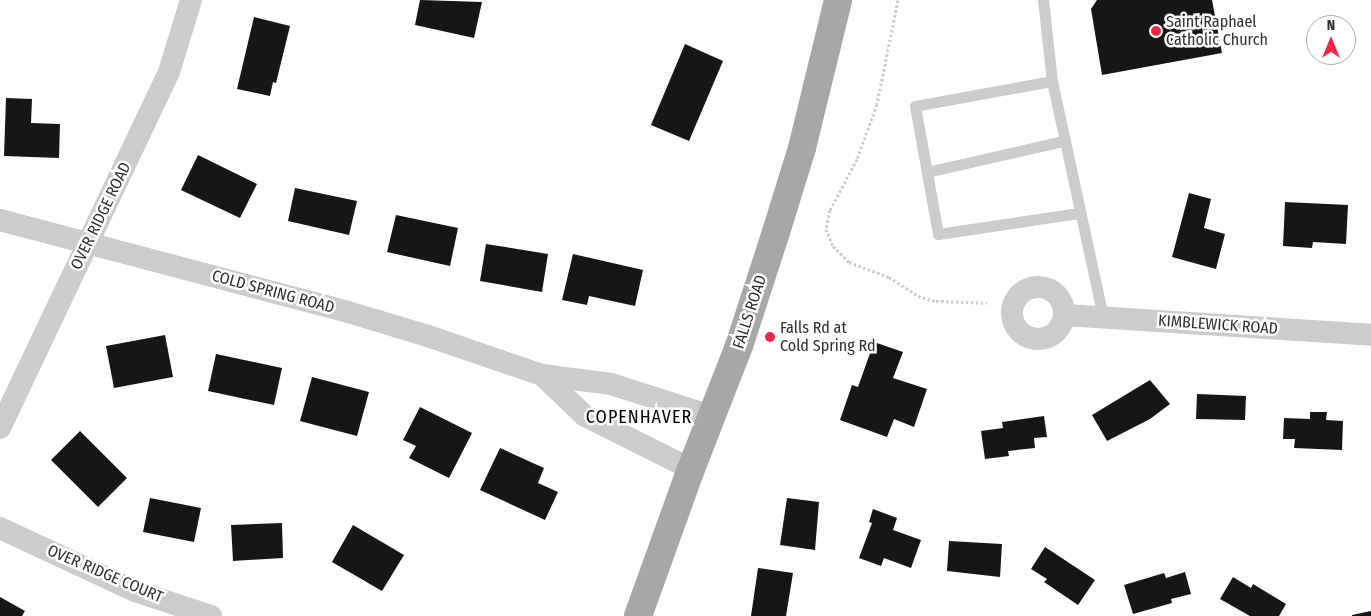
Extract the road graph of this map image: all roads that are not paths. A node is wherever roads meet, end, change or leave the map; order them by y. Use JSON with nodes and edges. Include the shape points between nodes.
{"nodes":[{"id":1,"x":191,"y":0,"type":"edge"},
{"id":2,"x":838,"y":0,"type":"edge"},
{"id":3,"x":1043,"y":0,"type":"edge"},
{"id":4,"x":1052,"y":82,"type":"junction"},
{"id":5,"x":1064,"y":141,"type":"junction"},
{"id":6,"x":927,"y":172,"type":"junction"},
{"id":7,"x":1080,"y":213,"type":"junction"},
{"id":8,"x":0,"y":220,"type":"edge"},
{"id":9,"x":88,"y":243,"type":"junction"},
{"id":10,"x":1065,"y":315,"type":"dead end"},
{"id":11,"x":1103,"y":316,"type":"junction"},
{"id":12,"x":1371,"y":335,"type":"edge"},
{"id":13,"x":542,"y":375,"type":"junction"},
{"id":14,"x":711,"y":416,"type":"junction"},
{"id":15,"x":0,"y":428,"type":"edge"},
{"id":16,"x":691,"y":470,"type":"junction"},
{"id":17,"x":0,"y":528,"type":"edge"},
{"id":18,"x":211,"y":616,"type":"edge"},
{"id":19,"x":638,"y":616,"type":"edge"}],
"edges":[{"from":1,"to":9,"type":"street","name":"OVER RIDGE ROAD","via":[[169,72]]},
{"from":2,"to":14,"type":"main road","name":"FALLS ROAD","via":[[802,148],[739,346]]},
{"from":3,"to":4,"type":"lane"},
{"from":4,"to":5,"type":"lane"},
{"from":4,"to":6,"type":"lane","via":[[915,106]]},
{"from":5,"to":6,"type":"lane"},
{"from":5,"to":7,"type":"lane"},
{"from":6,"to":7,"type":"lane","via":[[938,234]]},
{"from":7,"to":11,"type":"lane"},
{"from":8,"to":9,"type":"street","name":"COLD SPRING ROAD"},
{"from":9,"to":13,"type":"street","name":"COLD SPRING ROAD","via":[[357,314]]},
{"from":9,"to":15,"type":"street","name":"OVER RIDGE ROAD"},
{"from":10,"to":11,"type":"street","name":"KIMBLEWICK ROAD"},
{"from":11,"to":12,"type":"street","name":"KIMBLEWICK ROAD"},
{"from":13,"to":14,"type":"street","name":"COLD SPRING ROAD","via":[[611,384]]},
{"from":13,"to":16,"type":"street","name":"COLD SPRING ROAD","via":[[586,416]]},
{"from":14,"to":16,"type":"main road","name":"FALLS ROAD"},
{"from":16,"to":19,"type":"main road","name":"FALLS ROAD"},
{"from":17,"to":18,"type":"street","name":"OVER RIDGE COURT","via":[[135,591]]}]}
